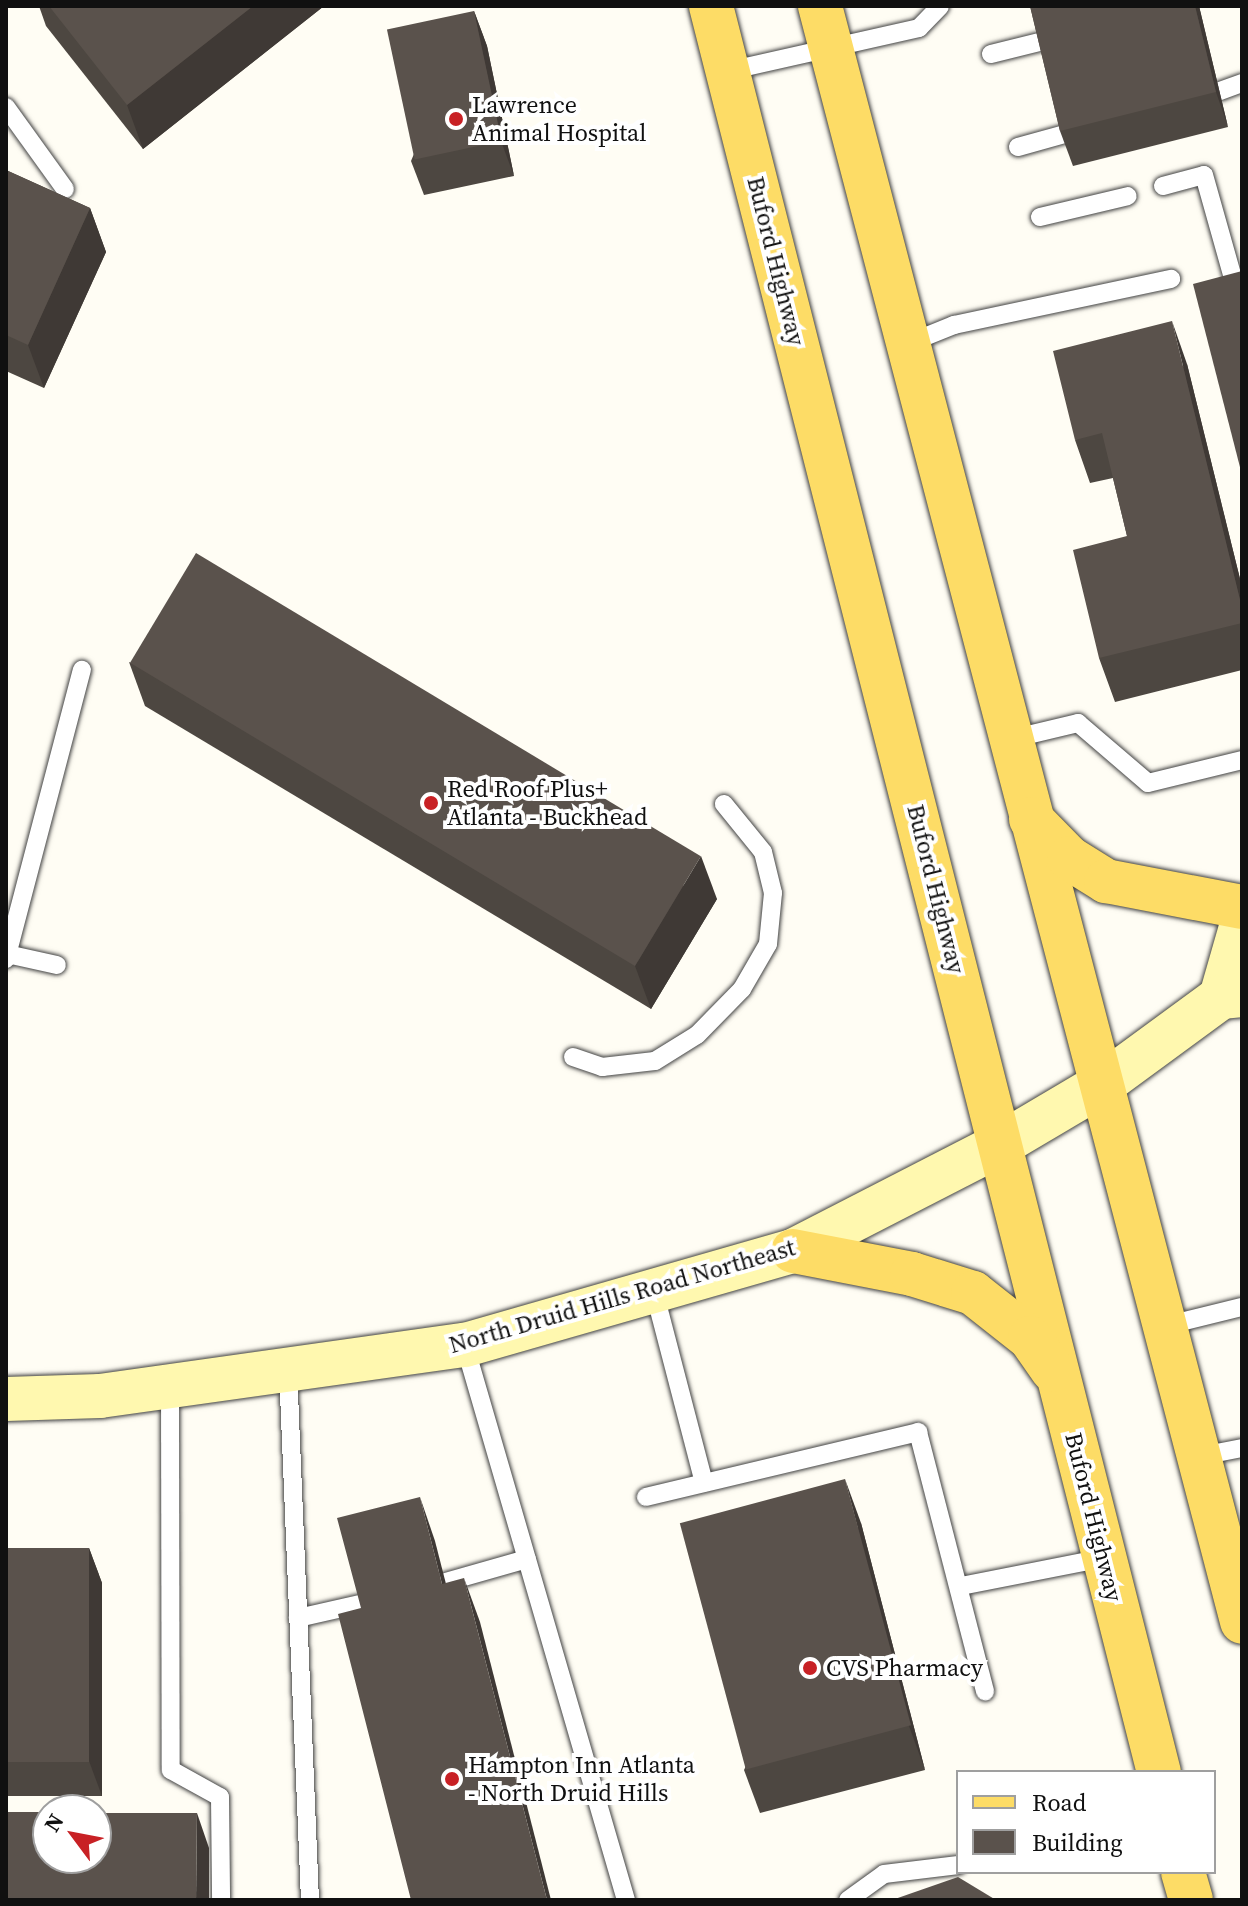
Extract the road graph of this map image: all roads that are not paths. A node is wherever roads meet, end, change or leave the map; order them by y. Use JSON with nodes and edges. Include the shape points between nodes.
{"nodes":[{"id":1,"x":711,"y":6,"type":"edge"},
{"id":2,"x":820,"y":6,"type":"edge"},
{"id":3,"x":940,"y":6,"type":"edge"},
{"id":4,"x":1043,"y":41,"type":"edge"},
{"id":5,"x":830,"y":48,"type":"junction"},
{"id":6,"x":991,"y":54,"type":"dead end"},
{"id":7,"x":728,"y":71,"type":"junction"},
{"id":8,"x":1242,"y":83,"type":"edge"},
{"id":9,"x":1220,"y":91,"type":"dead end"},
{"id":10,"x":6,"y":107,"type":"edge"},
{"id":11,"x":1065,"y":134,"type":"edge"},
{"id":12,"x":1018,"y":147,"type":"dead end"},
{"id":13,"x":1163,"y":186,"type":"dead end"},
{"id":14,"x":65,"y":189,"type":"dead end"},
{"id":15,"x":1128,"y":196,"type":"dead end"},
{"id":16,"x":1040,"y":217,"type":"dead end"},
{"id":17,"x":1171,"y":279,"type":"dead end"},
{"id":18,"x":1242,"y":310,"type":"edge"},
{"id":19,"x":907,"y":344,"type":"junction"},
{"id":20,"x":82,"y":670,"type":"dead end"},
{"id":21,"x":1009,"y":740,"type":"junction"},
{"id":22,"x":1242,"y":760,"type":"edge"},
{"id":23,"x":724,"y":804,"type":"dead end"},
{"id":24,"x":1028,"y":815,"type":"junction"},
{"id":25,"x":1242,"y":907,"type":"edge"},
{"id":26,"x":1242,"y":924,"type":"edge"},
{"id":27,"x":7,"y":956,"type":"edge"},
{"id":28,"x":57,"y":965,"type":"dead end"},
{"id":29,"x":1232,"y":996,"type":"edge"},
{"id":30,"x":573,"y":1057,"type":"dead end"},
{"id":31,"x":1104,"y":1083,"type":"junction"},
{"id":32,"x":1001,"y":1144,"type":"junction"},
{"id":33,"x":793,"y":1251,"type":"junction"},
{"id":34,"x":654,"y":1291,"type":"junction"},
{"id":35,"x":1242,"y":1307,"type":"edge"},
{"id":36,"x":1168,"y":1325,"type":"junction"},
{"id":37,"x":465,"y":1345,"type":"junction"},
{"id":38,"x":288,"y":1369,"type":"junction"},
{"id":39,"x":1060,"y":1382,"type":"junction"},
{"id":40,"x":170,"y":1386,"type":"junction"},
{"id":41,"x":6,"y":1399,"type":"edge"},
{"id":42,"x":1221,"y":1452,"type":"edge"},
{"id":43,"x":704,"y":1483,"type":"junction"},
{"id":44,"x":646,"y":1497,"type":"dead end"},
{"id":45,"x":1104,"y":1558,"type":"junction"},
{"id":46,"x":527,"y":1559,"type":"junction"},
{"id":47,"x":446,"y":1582,"type":"edge"},
{"id":48,"x":961,"y":1586,"type":"junction"},
{"id":49,"x":1239,"y":1601,"type":"edge"},
{"id":50,"x":364,"y":1603,"type":"edge"},
{"id":51,"x":298,"y":1618,"type":"junction"},
{"id":52,"x":985,"y":1692,"type":"dead end"},
{"id":53,"x":1158,"y":1770,"type":"edge"},
{"id":54,"x":956,"y":1865,"type":"edge"},
{"id":55,"x":1184,"y":1874,"type":"edge"},
{"id":56,"x":221,"y":1900,"type":"edge"},
{"id":57,"x":310,"y":1900,"type":"edge"},
{"id":58,"x":626,"y":1900,"type":"edge"},
{"id":59,"x":848,"y":1900,"type":"edge"},
{"id":60,"x":1191,"y":1900,"type":"edge"}],
"edges":[{"from":1,"to":7,"type":"main road","name":"Buford Highway"},
{"from":2,"to":5,"type":"main road"},
{"from":3,"to":5,"type":"lane","via":[[919,28]]},
{"from":4,"to":6,"type":"lane"},
{"from":5,"to":7,"type":"lane"},
{"from":5,"to":19,"type":"main road"},
{"from":7,"to":32,"type":"main road","name":"Buford Highway"},
{"from":8,"to":9,"type":"lane"},
{"from":10,"to":14,"type":"lane"},
{"from":11,"to":12,"type":"lane"},
{"from":13,"to":18,"type":"lane","via":[[1204,175]]},
{"from":15,"to":16,"type":"lane"},
{"from":17,"to":19,"type":"lane","via":[[954,325]]},
{"from":19,"to":21,"type":"main road"},
{"from":20,"to":27,"type":"lane"},
{"from":21,"to":22,"type":"lane","via":[[1078,723],[1148,783]]},
{"from":21,"to":24,"type":"main road"},
{"from":23,"to":30,"type":"lane","via":[[763,852],[773,893],[768,944],[742,989],[697,1035],[655,1061],[602,1067]]},
{"from":24,"to":25,"type":"main road","via":[[1069,858],[1106,881]]},
{"from":24,"to":31,"type":"main road"},
{"from":26,"to":29,"type":"main road","name":"North Druid Hills Road Northeast"},
{"from":27,"to":28,"type":"lane"},
{"from":29,"to":31,"type":"main road","name":"North Druid Hills Road Northeast"},
{"from":31,"to":32,"type":"main road","name":"North Druid Hills Road Northeast"},
{"from":31,"to":36,"type":"main road"},
{"from":32,"to":33,"type":"main road","name":"North Druid Hills Road Northeast"},
{"from":32,"to":39,"type":"main road","name":"Buford Highway"},
{"from":33,"to":34,"type":"main road","name":"North Druid Hills Road Northeast"},
{"from":33,"to":39,"type":"main road","via":[[912,1274],[973,1293],[1030,1338]]},
{"from":34,"to":37,"type":"main road","name":"North Druid Hills Road Northeast"},
{"from":34,"to":43,"type":"lane"},
{"from":35,"to":36,"type":"lane"},
{"from":36,"to":42,"type":"main road"},
{"from":37,"to":38,"type":"main road","name":"North Druid Hills Road Northeast"},
{"from":37,"to":46,"type":"lane"},
{"from":38,"to":40,"type":"main road","name":"North Druid Hills Road Northeast"},
{"from":38,"to":51,"type":"lane"},
{"from":39,"to":45,"type":"main road","name":"Buford Highway"},
{"from":40,"to":41,"type":"main road","name":"North Druid Hills Road Northeast","via":[[100,1396]]},
{"from":40,"to":56,"type":"lane","via":[[171,1770],[220,1797]]},
{"from":42,"to":49,"type":"main road"},
{"from":43,"to":44,"type":"lane"},
{"from":43,"to":48,"type":"lane","via":[[918,1432]]},
{"from":45,"to":48,"type":"lane"},
{"from":45,"to":53,"type":"main road","name":"Buford Highway"},
{"from":46,"to":47,"type":"lane"},
{"from":46,"to":58,"type":"lane"},
{"from":48,"to":52,"type":"lane"},
{"from":50,"to":51,"type":"lane"},
{"from":51,"to":57,"type":"lane"},
{"from":54,"to":59,"type":"lane","via":[[884,1874]]},
{"from":55,"to":60,"type":"main road"}]}
